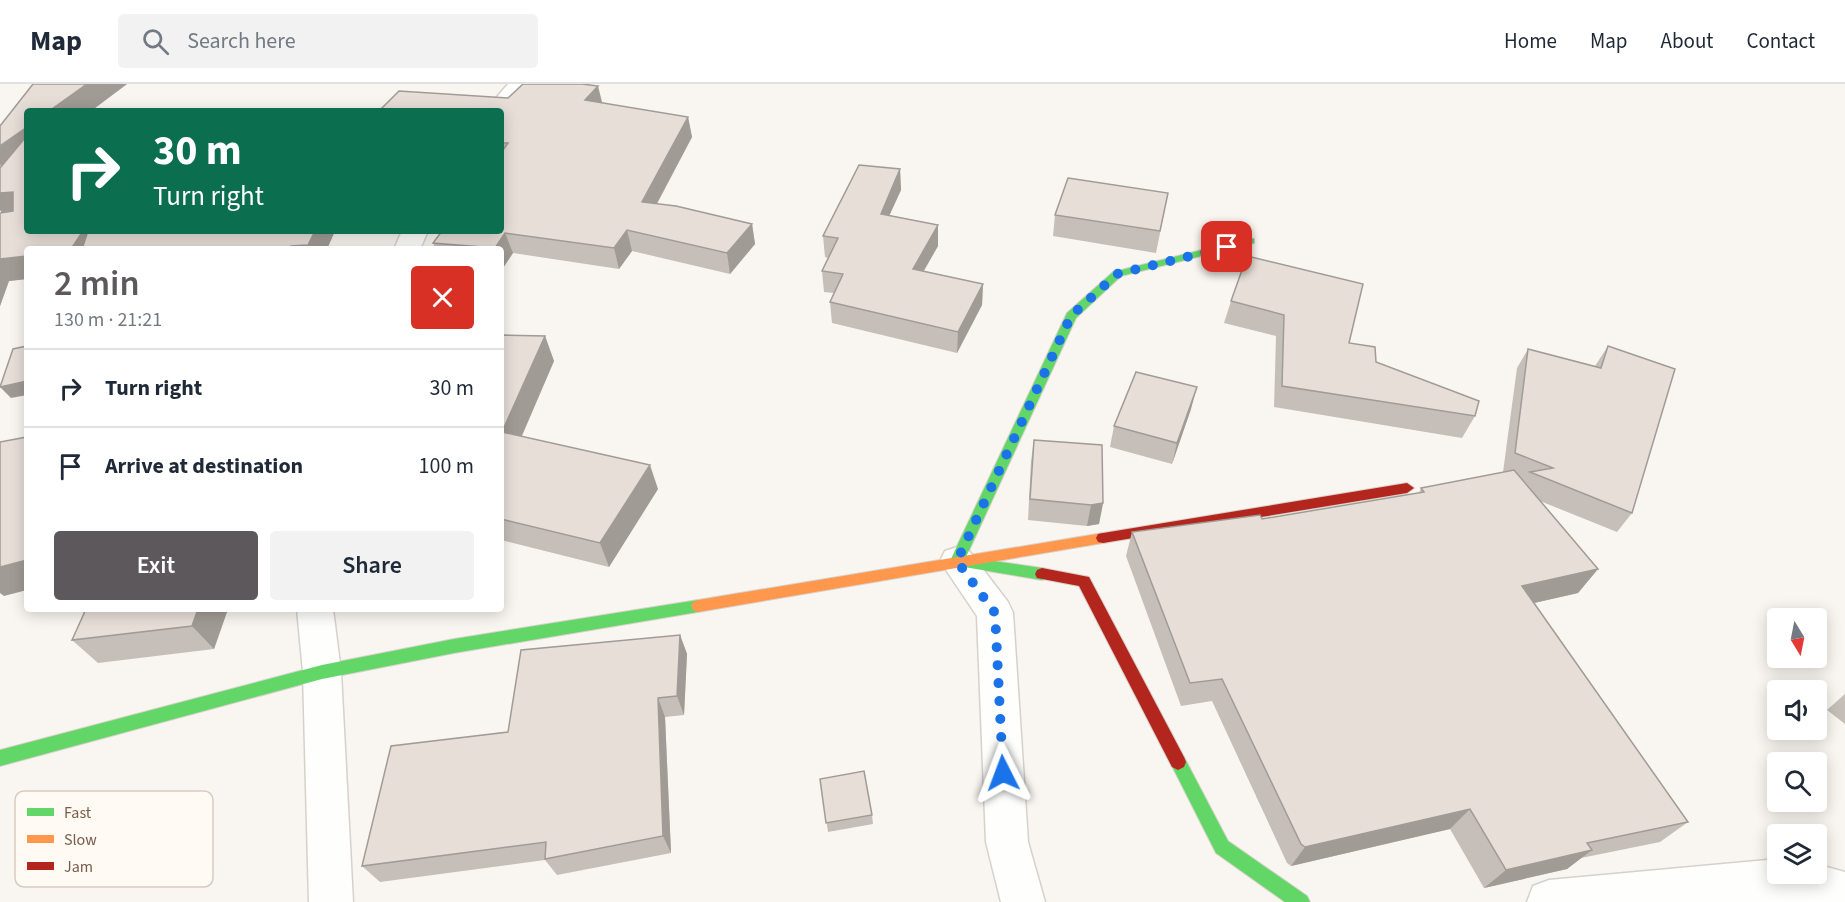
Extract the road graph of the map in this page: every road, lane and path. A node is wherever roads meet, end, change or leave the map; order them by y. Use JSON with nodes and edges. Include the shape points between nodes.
{"nodes":[{"id":1,"x":520,"y":84,"type":"edge"},
{"id":2,"x":499,"y":108,"type":"edge"},
{"id":3,"x":1250,"y":241,"type":"dead end"},
{"id":4,"x":1407,"y":488,"type":"dead end"},
{"id":5,"x":957,"y":561,"type":"junction"},
{"id":6,"x":315,"y":612,"type":"edge"},
{"id":7,"x":322,"y":672,"type":"junction"},
{"id":8,"x":0,"y":758,"type":"edge"},
{"id":9,"x":1845,"y":894,"type":"edge"},
{"id":10,"x":331,"y":902,"type":"edge"},
{"id":11,"x":1023,"y":902,"type":"edge"},
{"id":12,"x":1300,"y":902,"type":"edge"},
{"id":13,"x":1549,"y":902,"type":"edge"}],
"edges":[{"from":1,"to":2,"type":"street"},
{"from":3,"to":5,"type":"street","via":[[1117,274],[1071,316]]},
{"from":4,"to":5,"type":"street"},
{"from":5,"to":7,"type":"street"},
{"from":5,"to":11,"type":"street","via":[[995,613],[1007,842]]},
{"from":5,"to":12,"type":"street","via":[[1084,581],[1222,847]]},
{"from":6,"to":7,"type":"street"},
{"from":7,"to":8,"type":"street"},
{"from":7,"to":10,"type":"street"},
{"from":9,"to":13,"type":"street","via":[[1792,879]]}]}
